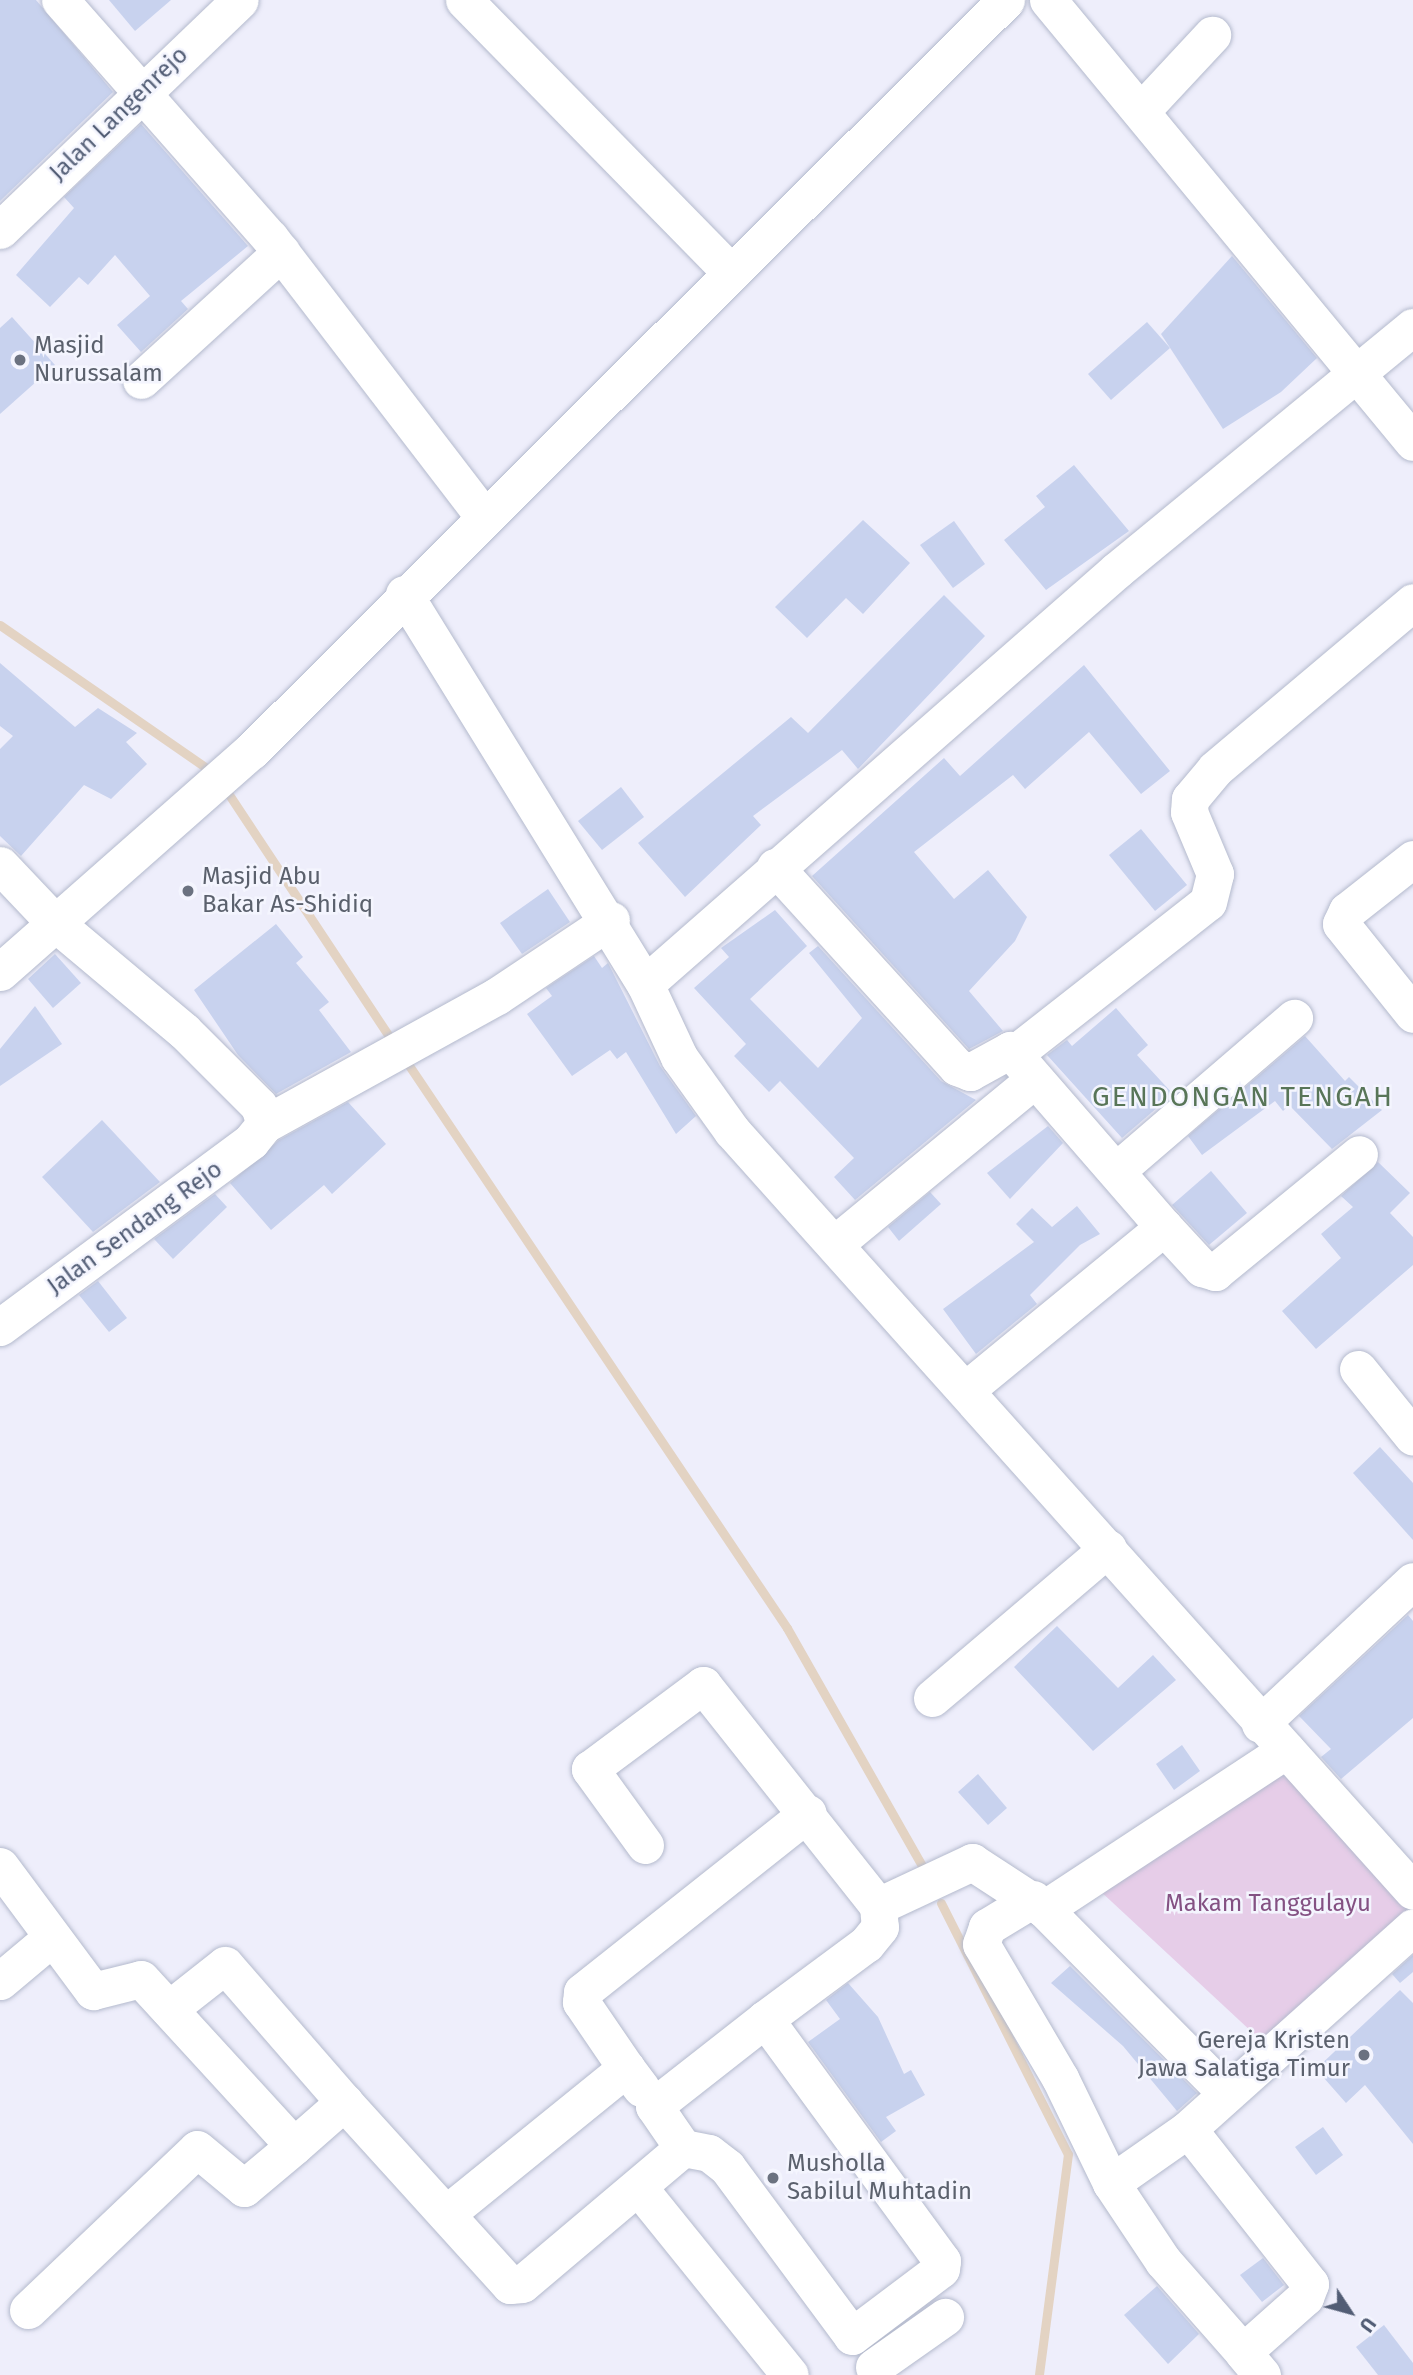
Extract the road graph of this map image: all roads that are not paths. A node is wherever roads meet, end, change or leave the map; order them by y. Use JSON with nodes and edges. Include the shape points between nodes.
{"nodes":[{"id":1,"x":60,"y":0,"type":"edge"},
{"id":2,"x":240,"y":0,"type":"edge"},
{"id":3,"x":464,"y":0,"type":"edge"},
{"id":4,"x":1006,"y":0,"type":"edge"},
{"id":5,"x":1048,"y":0,"type":"edge"},
{"id":6,"x":1212,"y":35,"type":"dead end"},
{"id":7,"x":139,"y":93,"type":"junction"},
{"id":8,"x":1142,"y":110,"type":"junction"},
{"id":9,"x":0,"y":230,"type":"edge"},
{"id":10,"x":281,"y":252,"type":"junction"},
{"id":11,"x":731,"y":273,"type":"junction"},
{"id":12,"x":1413,"y":327,"type":"edge"},
{"id":13,"x":1357,"y":373,"type":"junction"},
{"id":14,"x":141,"y":380,"type":"dead end"},
{"id":15,"x":1413,"y":442,"type":"edge"},
{"id":16,"x":484,"y":517,"type":"junction"},
{"id":17,"x":404,"y":594,"type":"junction"},
{"id":18,"x":1413,"y":601,"type":"edge"},
{"id":19,"x":1413,"y":859,"type":"edge"},
{"id":20,"x":0,"y":865,"type":"edge"},
{"id":21,"x":775,"y":867,"type":"junction"},
{"id":22,"x":611,"y":920,"type":"junction"},
{"id":23,"x":54,"y":922,"type":"junction"},
{"id":24,"x":0,"y":972,"type":"edge"},
{"id":25,"x":645,"y":984,"type":"junction"},
{"id":26,"x":1413,"y":1014,"type":"edge"},
{"id":27,"x":1294,"y":1018,"type":"dead end"},
{"id":28,"x":1025,"y":1067,"type":"junction"},
{"id":29,"x":265,"y":1124,"type":"junction"},
{"id":30,"x":1359,"y":1154,"type":"dead end"},
{"id":31,"x":1116,"y":1171,"type":"junction"},
{"id":32,"x":1164,"y":1227,"type":"junction"},
{"id":33,"x":836,"y":1242,"type":"junction"},
{"id":34,"x":0,"y":1327,"type":"edge"},
{"id":35,"x":1358,"y":1369,"type":"dead end"},
{"id":36,"x":968,"y":1388,"type":"junction"},
{"id":37,"x":1413,"y":1437,"type":"edge"},
{"id":38,"x":1108,"y":1548,"type":"junction"},
{"id":39,"x":1413,"y":1581,"type":"edge"},
{"id":40,"x":933,"y":1698,"type":"dead end"},
{"id":41,"x":1260,"y":1724,"type":"junction"},
{"id":42,"x":1286,"y":1750,"type":"junction"},
{"id":43,"x":808,"y":1813,"type":"junction"},
{"id":44,"x":645,"y":1845,"type":"dead end"},
{"id":45,"x":0,"y":1866,"type":"edge"},
{"id":46,"x":1413,"y":1891,"type":"edge"},
{"id":47,"x":1039,"y":1904,"type":"junction"},
{"id":48,"x":878,"y":1906,"type":"junction"},
{"id":49,"x":1413,"y":1927,"type":"edge"},
{"id":50,"x":50,"y":1939,"type":"junction"},
{"id":51,"x":0,"y":1981,"type":"edge"},
{"id":52,"x":169,"y":2009,"type":"junction"},
{"id":53,"x":765,"y":2019,"type":"junction"},
{"id":54,"x":626,"y":2068,"type":"junction"},
{"id":55,"x":1226,"y":2093,"type":"junction"},
{"id":56,"x":344,"y":2102,"type":"junction"},
{"id":57,"x":654,"y":2106,"type":"junction"},
{"id":58,"x":1188,"y":2129,"type":"junction"},
{"id":59,"x":294,"y":2146,"type":"junction"},
{"id":60,"x":683,"y":2148,"type":"junction"},
{"id":61,"x":1111,"y":2183,"type":"junction"},
{"id":62,"x":639,"y":2188,"type":"junction"},
{"id":63,"x":446,"y":2214,"type":"junction"},
{"id":64,"x":28,"y":2310,"type":"dead end"},
{"id":65,"x":945,"y":2317,"type":"dead end"},
{"id":66,"x":852,"y":2336,"type":"junction"},
{"id":67,"x":1253,"y":2364,"type":"edge"},
{"id":68,"x":869,"y":2371,"type":"edge"},
{"id":69,"x":790,"y":2375,"type":"edge"}],
"edges":[{"from":1,"to":7,"type":"street"},
{"from":2,"to":7,"type":"street","name":"Jalan Langenrejo"},
{"from":3,"to":11,"type":"street"},
{"from":4,"to":11,"type":"street"},
{"from":5,"to":8,"type":"street"},
{"from":6,"to":8,"type":"street"},
{"from":7,"to":9,"type":"street","name":"Jalan Langenrejo"},
{"from":7,"to":10,"type":"street"},
{"from":8,"to":13,"type":"street"},
{"from":10,"to":14,"type":"street"},
{"from":10,"to":16,"type":"street"},
{"from":11,"to":16,"type":"street"},
{"from":12,"to":13,"type":"street"},
{"from":13,"to":15,"type":"street"},
{"from":13,"to":21,"type":"street"},
{"from":16,"to":17,"type":"street"},
{"from":17,"to":22,"type":"street"},
{"from":17,"to":23,"type":"street","via":[[251,751]]},
{"from":18,"to":28,"type":"street","via":[[1215,769],[1190,799],[1189,813],[1215,874],[1208,902]]},
{"from":19,"to":26,"type":"street","via":[[1347,911],[1341,924]]},
{"from":20,"to":23,"type":"street"},
{"from":21,"to":25,"type":"street"},
{"from":21,"to":28,"type":"street","via":[[957,1067],[970,1072],[1004,1050]]},
{"from":22,"to":25,"type":"street"},
{"from":22,"to":29,"type":"street","name":"Jalan Sendang Rejo","via":[[497,996],[384,1054]]},
{"from":23,"to":24,"type":"street"},
{"from":23,"to":29,"type":"street","via":[[184,1031],[258,1106]]},
{"from":25,"to":33,"type":"street","via":[[679,1057],[732,1131]]},
{"from":27,"to":31,"type":"street"},
{"from":28,"to":31,"type":"street"},
{"from":28,"to":33,"type":"street"},
{"from":29,"to":34,"type":"street","name":"Jalan Sendang Rejo","via":[[251,1141]]},
{"from":30,"to":32,"type":"street","via":[[1215,1272],[1206,1272]]},
{"from":31,"to":32,"type":"street"},
{"from":32,"to":36,"type":"street"},
{"from":33,"to":36,"type":"street"},
{"from":35,"to":37,"type":"street"},
{"from":36,"to":38,"type":"street"},
{"from":38,"to":40,"type":"street"},
{"from":38,"to":41,"type":"street"},
{"from":39,"to":41,"type":"street"},
{"from":41,"to":42,"type":"street"},
{"from":42,"to":46,"type":"street"},
{"from":42,"to":47,"type":"street"},
{"from":43,"to":44,"type":"street","via":[[699,1685],[590,1769]]},
{"from":43,"to":48,"type":"street"},
{"from":43,"to":54,"type":"street","via":[[582,1992],[581,2002]]},
{"from":45,"to":50,"type":"street"},
{"from":47,"to":48,"type":"street","via":[[986,1867],[959,1863]]},
{"from":47,"to":55,"type":"street"},
{"from":47,"to":61,"type":"street","via":[[987,1927],[981,1944],[1060,2078]]},
{"from":48,"to":53,"type":"street","via":[[881,1921],[872,1939]]},
{"from":49,"to":55,"type":"street"},
{"from":50,"to":51,"type":"street"},
{"from":50,"to":52,"type":"street","via":[[93,1991],[141,1979]]},
{"from":52,"to":56,"type":"street","via":[[225,1965]]},
{"from":52,"to":59,"type":"street"},
{"from":53,"to":57,"type":"street"},
{"from":53,"to":66,"type":"street","via":[[942,2260],[941,2269]]},
{"from":54,"to":57,"type":"street"},
{"from":54,"to":63,"type":"street"},
{"from":55,"to":58,"type":"street"},
{"from":56,"to":59,"type":"street"},
{"from":56,"to":63,"type":"street"},
{"from":57,"to":60,"type":"street"},
{"from":58,"to":61,"type":"street"},
{"from":58,"to":67,"type":"street","via":[[1310,2284]]},
{"from":59,"to":64,"type":"street","via":[[244,2188],[203,2150],[195,2150]]},
{"from":60,"to":62,"type":"street"},
{"from":60,"to":66,"type":"street","via":[[727,2166]]},
{"from":61,"to":67,"type":"street","via":[[1163,2261]]},
{"from":62,"to":63,"type":"street","via":[[517,2286]]},
{"from":62,"to":69,"type":"street"},
{"from":65,"to":68,"type":"street"},
{"from":66,"to":68,"type":"street"}]}
